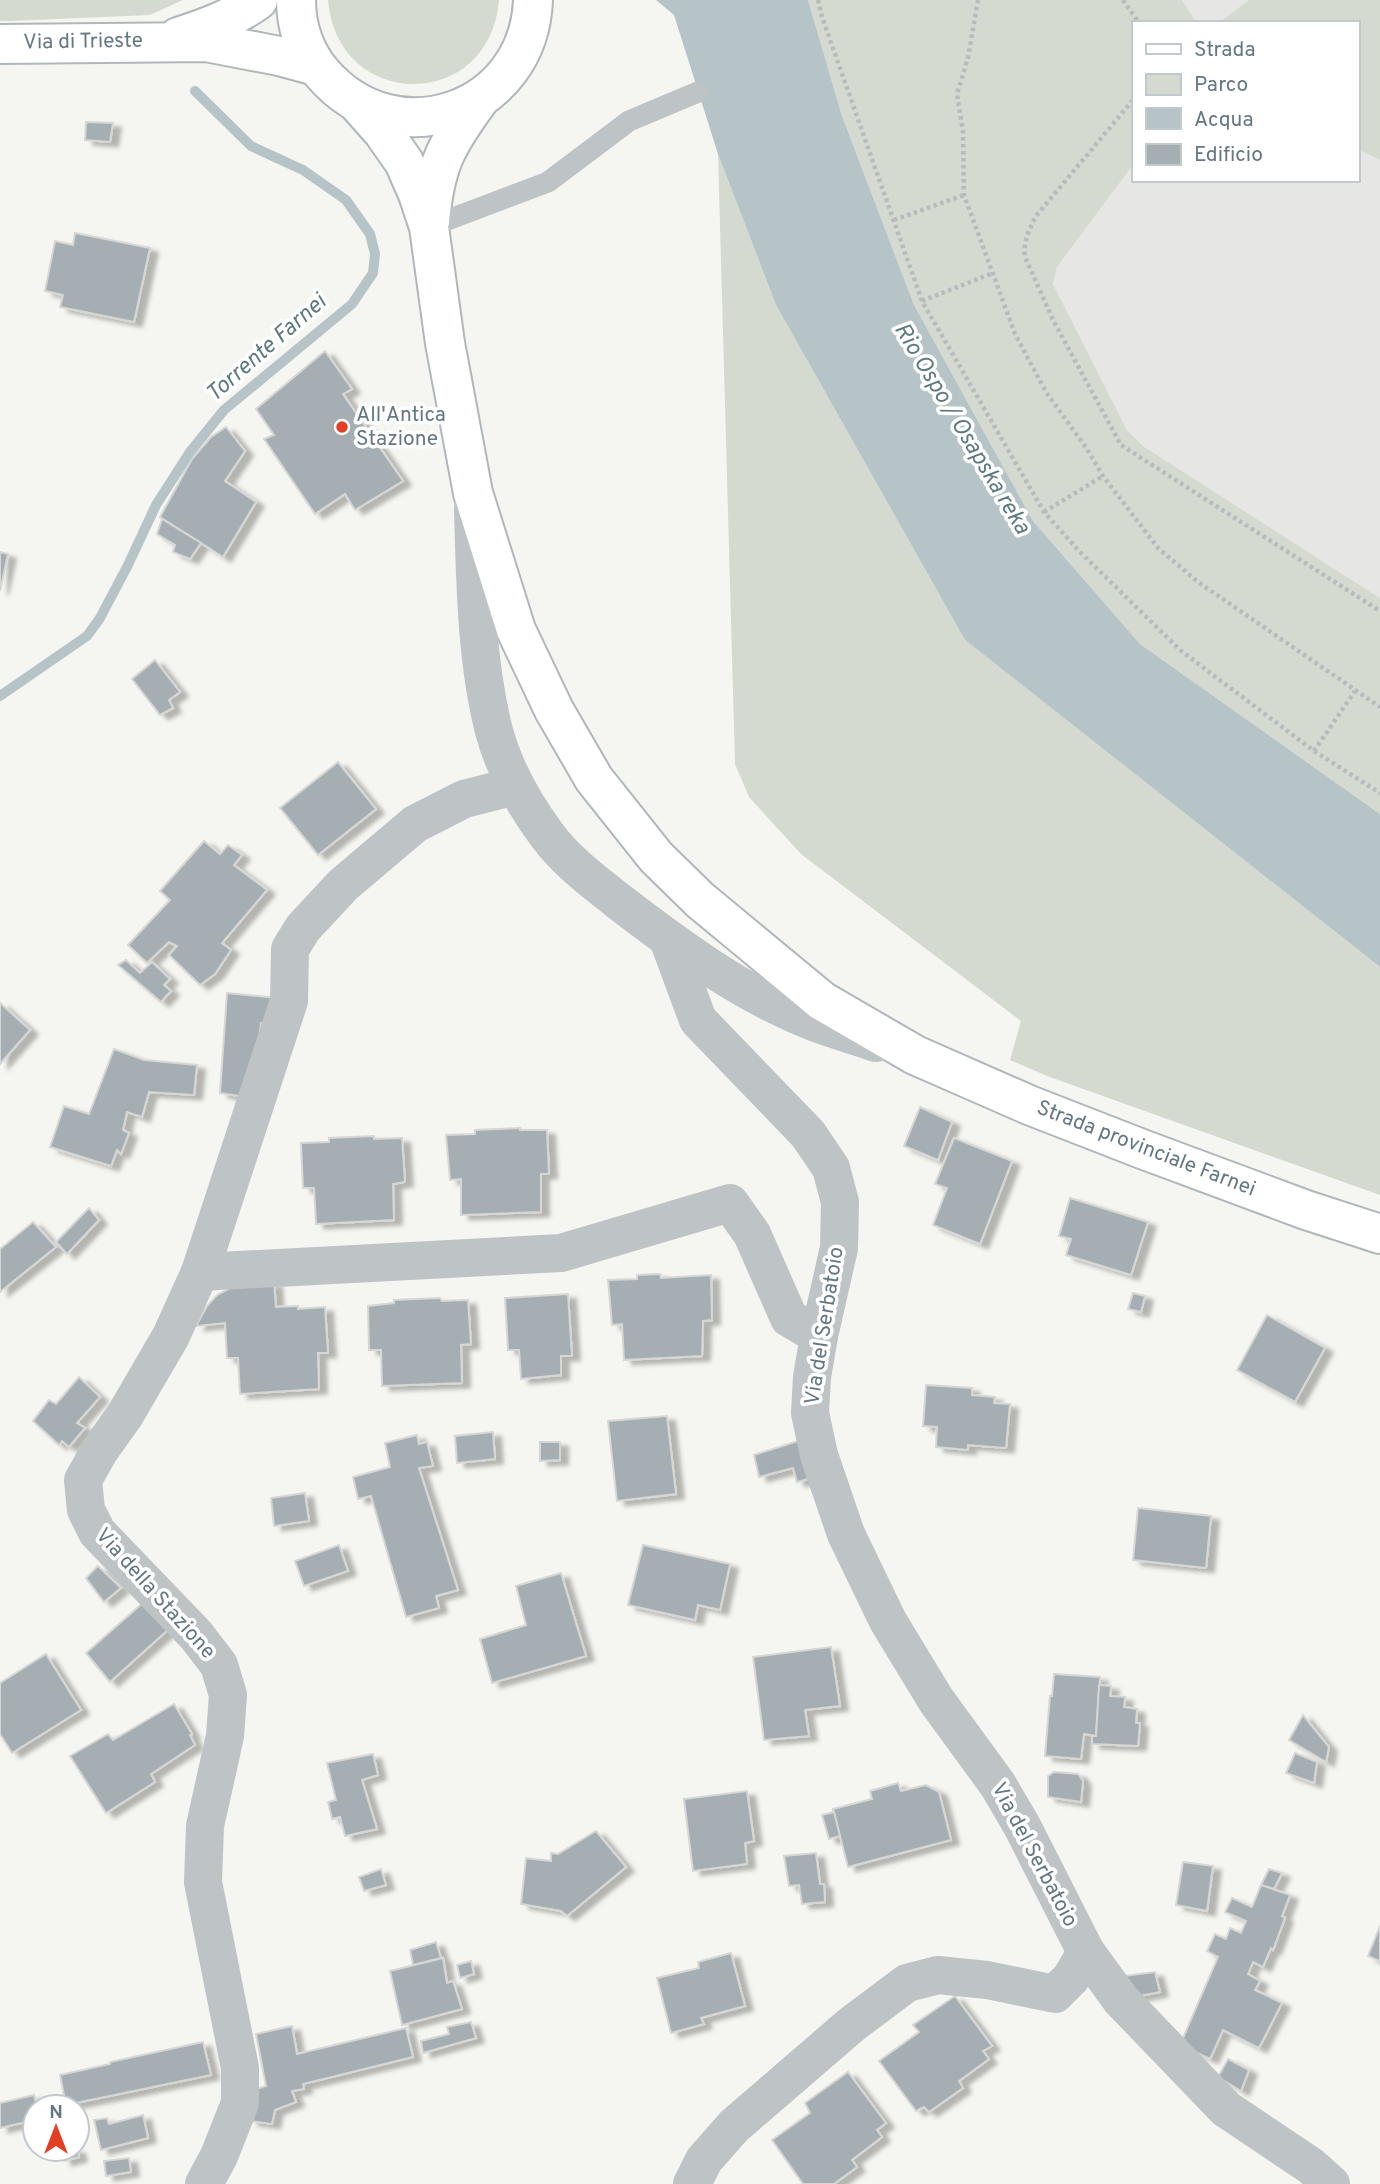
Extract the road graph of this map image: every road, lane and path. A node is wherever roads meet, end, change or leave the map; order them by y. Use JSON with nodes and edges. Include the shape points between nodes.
{"nodes":[{"id":1,"x":258,"y":0,"type":"edge"},
{"id":2,"x":296,"y":0,"type":"edge"},
{"id":3,"x":818,"y":0,"type":"edge"},
{"id":4,"x":978,"y":0,"type":"edge"},
{"id":5,"x":1123,"y":0,"type":"edge"},
{"id":6,"x":539,"y":6,"type":"edge"},
{"id":7,"x":1138,"y":21,"type":"edge"},
{"id":8,"x":166,"y":41,"type":"junction"},
{"id":9,"x":0,"y":44,"type":"edge"},
{"id":10,"x":316,"y":66,"type":"junction"},
{"id":11,"x":698,"y":92,"type":"dead end"},
{"id":12,"x":479,"y":100,"type":"junction"},
{"id":13,"x":1132,"y":101,"type":"edge"},
{"id":14,"x":359,"y":105,"type":"junction"},
{"id":15,"x":964,"y":195,"type":"junction"},
{"id":16,"x":894,"y":220,"type":"junction"},
{"id":17,"x":429,"y":227,"type":"junction"},
{"id":18,"x":993,"y":273,"type":"junction"},
{"id":19,"x":922,"y":301,"type":"junction"},
{"id":20,"x":1103,"y":476,"type":"junction"},
{"id":21,"x":472,"y":493,"type":"junction"},
{"id":22,"x":1044,"y":512,"type":"junction"},
{"id":23,"x":1380,"y":611,"type":"edge"},
{"id":24,"x":1355,"y":690,"type":"junction"},
{"id":25,"x":1380,"y":707,"type":"edge"},
{"id":26,"x":1314,"y":751,"type":"junction"},
{"id":27,"x":515,"y":786,"type":"junction"},
{"id":28,"x":1380,"y":793,"type":"edge"},
{"id":29,"x":668,"y":939,"type":"junction"},
{"id":30,"x":915,"y":1055,"type":"junction"},
{"id":31,"x":1380,"y":1234,"type":"edge"},
{"id":32,"x":200,"y":1272,"type":"junction"},
{"id":33,"x":819,"y":1336,"type":"junction"},
{"id":34,"x":1086,"y":1952,"type":"junction"},
{"id":35,"x":204,"y":2184,"type":"edge"},
{"id":36,"x":692,"y":2184,"type":"edge"},
{"id":37,"x":1331,"y":2184,"type":"edge"}],
"edges":[{"from":1,"to":8,"type":"main road","name":"Via di Trieste","via":[[208,27]]},
{"from":2,"to":10,"type":"main road","via":[[303,40]]},
{"from":3,"to":16,"type":"path"},
{"from":4,"to":15,"type":"path","via":[[957,94]]},
{"from":5,"to":7,"type":"path"},
{"from":6,"to":12,"type":"main road","via":[[523,51],[504,78]]},
{"from":8,"to":9,"type":"main road","name":"Via di Trieste"},
{"from":8,"to":10,"type":"main road","name":"Via di Trieste","via":[[206,42]]},
{"from":10,"to":14,"type":"main road","via":[[335,88]]},
{"from":11,"to":17,"type":"lane","via":[[629,121],[548,182]]},
{"from":12,"to":14,"type":"main road","via":[[448,113],[415,118]]},
{"from":12,"to":17,"type":"main road","name":"Strada provinciale Farnei","via":[[440,161]]},
{"from":13,"to":23,"type":"path","via":[[1028,231],[1025,257],[1054,323],[1121,445]]},
{"from":14,"to":17,"type":"main road","name":"Strada provinciale Farnei","via":[[404,162]]},
{"from":15,"to":16,"type":"path"},
{"from":15,"to":18,"type":"path"},
{"from":16,"to":19,"type":"path"},
{"from":17,"to":21,"type":"main road","name":"Strada provinciale Farnei"},
{"from":18,"to":19,"type":"path"},
{"from":18,"to":20,"type":"path","via":[[1015,334],[1046,392]]},
{"from":19,"to":22,"type":"path"},
{"from":20,"to":22,"type":"path"},
{"from":20,"to":24,"type":"path","via":[[1158,548],[1198,582]]},
{"from":21,"to":27,"type":"street","name":"Strada provinciale Farnei","via":[[484,667],[495,732]]},
{"from":21,"to":30,"type":"main road","name":"Strada provinciale Farnei","via":[[516,630],[554,710],[602,789],[656,857],[700,900],[822,1001]]},
{"from":22,"to":26,"type":"path","via":[[1180,650]]},
{"from":24,"to":25,"type":"path"},
{"from":24,"to":26,"type":"path"},
{"from":26,"to":28,"type":"path"},
{"from":27,"to":29,"type":"street","name":"Strada provinciale Farnei","via":[[548,837],[593,881]]},
{"from":27,"to":32,"type":"street","name":"Via della Stazione","via":[[464,799],[415,824],[343,885],[290,949],[289,1001]]},
{"from":29,"to":30,"type":"street","name":"Strada provinciale Farnei","via":[[742,987],[814,1022]]},
{"from":29,"to":33,"type":"street","name":"Via del Serbatoio","via":[[698,1020],[808,1135],[831,1168],[840,1202],[839,1248]]},
{"from":30,"to":31,"type":"main road","name":"Strada provinciale Farnei","via":[[1142,1149]]},
{"from":32,"to":33,"type":"street","via":[[561,1253],[730,1203],[752,1234],[789,1318]]},
{"from":32,"to":35,"type":"street","name":"Via della Stazione","via":[[171,1336],[83,1480],[86,1510],[97,1532],[196,1635],[219,1665],[228,1695],[225,1736],[205,1826],[203,1882],[235,2036],[240,2103]]},
{"from":33,"to":34,"type":"street","name":"Via del Serbatoio","via":[[810,1413],[846,1534],[888,1621],[1022,1826]]},
{"from":34,"to":36,"type":"street","name":"Via del Serbatoio","via":[[1055,1994],[938,1975],[907,1983],[734,2126],[704,2160]]},
{"from":34,"to":37,"type":"street","name":"Via del Serbatoio","via":[[1121,2000],[1226,2109]]}]}
